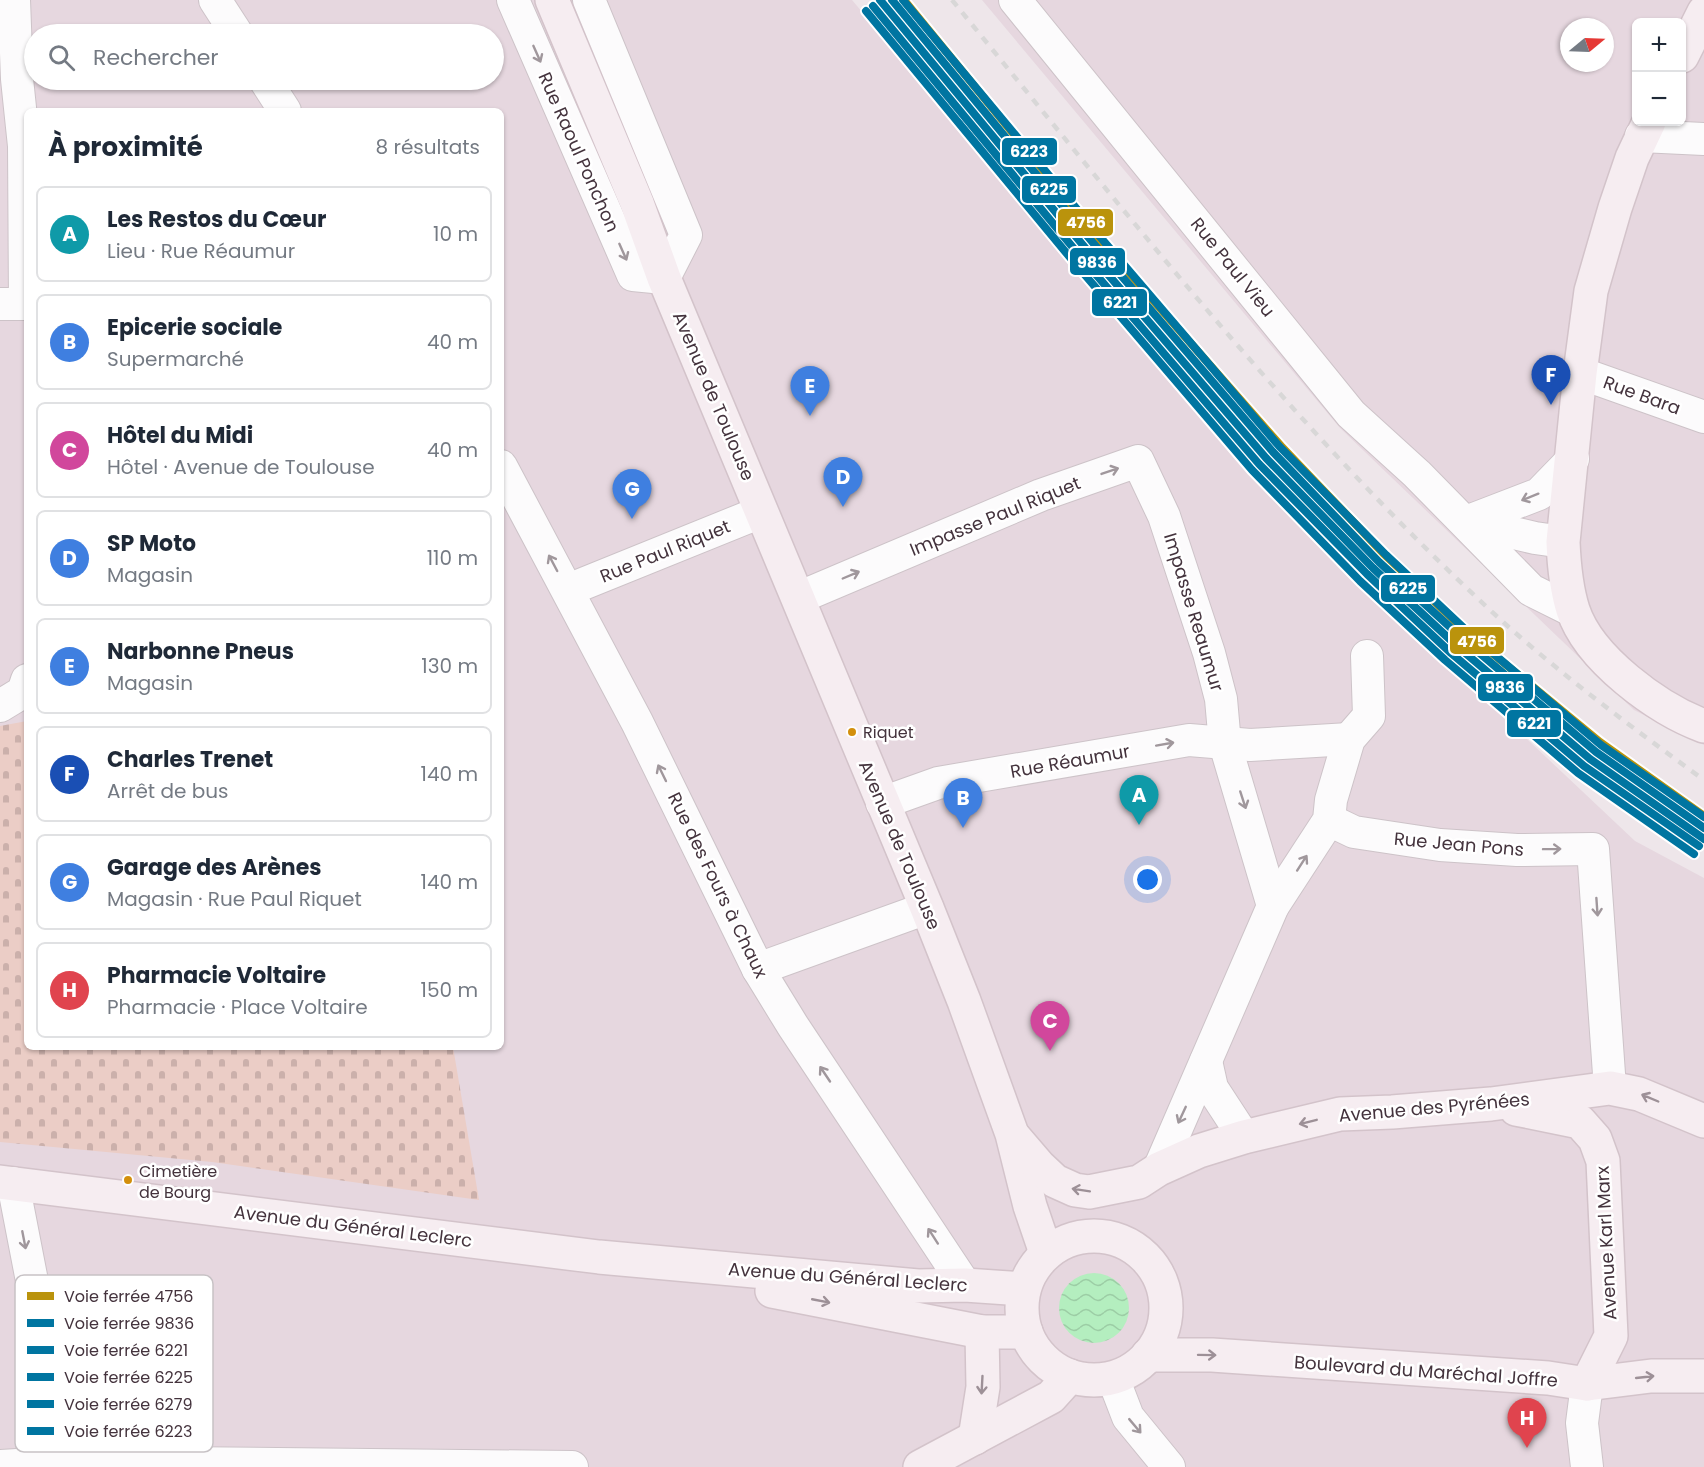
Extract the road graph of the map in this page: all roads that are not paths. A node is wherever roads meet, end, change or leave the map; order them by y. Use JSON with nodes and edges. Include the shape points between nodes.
{"nodes":[{"id":1,"x":14,"y":0,"type":"edge"},
{"id":2,"x":215,"y":0,"type":"edge"},
{"id":3,"x":513,"y":0,"type":"edge"},
{"id":4,"x":552,"y":0,"type":"edge"},
{"id":5,"x":589,"y":0,"type":"edge"},
{"id":6,"x":1015,"y":0,"type":"edge"},
{"id":7,"x":1704,"y":12,"type":"edge"},
{"id":8,"x":231,"y":24,"type":"edge"},
{"id":9,"x":1686,"y":48,"type":"edge"},
{"id":10,"x":271,"y":90,"type":"edge"},
{"id":11,"x":283,"y":108,"type":"edge"},
{"id":12,"x":1645,"y":129,"type":"edge"},
{"id":13,"x":24,"y":131,"type":"edge"},
{"id":14,"x":1704,"y":139,"type":"edge"},
{"id":15,"x":24,"y":169,"type":"edge"},
{"id":16,"x":664,"y":278,"type":"junction"},
{"id":17,"x":12,"y":304,"type":"edge"},
{"id":18,"x":1580,"y":373,"type":"junction"},
{"id":19,"x":1704,"y":417,"type":"edge"},
{"id":20,"x":1573,"y":459,"type":"junction"},
{"id":21,"x":504,"y":472,"type":"edge"},
{"id":22,"x":761,"y":512,"type":"junction"},
{"id":23,"x":1164,"y":516,"type":"joint"},
{"id":24,"x":1466,"y":522,"type":"junction"},
{"id":25,"x":1563,"y":554,"type":"junction"},
{"id":26,"x":1515,"y":573,"type":"junction"},
{"id":27,"x":568,"y":590,"type":"junction"},
{"id":28,"x":798,"y":598,"type":"junction"},
{"id":29,"x":1579,"y":622,"type":"junction"},
{"id":30,"x":1367,"y":656,"type":"dead end"},
{"id":31,"x":24,"y":687,"type":"edge"},
{"id":32,"x":0,"y":706,"type":"edge"},
{"id":33,"x":1704,"y":726,"type":"edge"},
{"id":34,"x":1349,"y":739,"type":"junction"},
{"id":35,"x":1225,"y":744,"type":"junction"},
{"id":36,"x":882,"y":803,"type":"junction"},
{"id":37,"x":1329,"y":820,"type":"junction"},
{"id":38,"x":1273,"y":906,"type":"junction"},
{"id":39,"x":927,"y":908,"type":"junction"},
{"id":40,"x":758,"y":969,"type":"junction"},
{"id":41,"x":1206,"y":1062,"type":"junction"},
{"id":42,"x":1610,"y":1088,"type":"junction"},
{"id":43,"x":1491,"y":1104,"type":"junction"},
{"id":44,"x":1704,"y":1121,"type":"edge"},
{"id":45,"x":1012,"y":1134,"type":"junction"},
{"id":46,"x":1244,"y":1137,"type":"junction"},
{"id":47,"x":1149,"y":1175,"type":"junction"},
{"id":48,"x":7,"y":1182,"type":"edge"},
{"id":49,"x":1086,"y":1236,"type":"junction"},
{"id":50,"x":1046,"y":1253,"type":"junction"},
{"id":51,"x":599,"y":1257,"type":"junction"},
{"id":52,"x":27,"y":1275,"type":"edge"},
{"id":53,"x":964,"y":1285,"type":"junction"},
{"id":54,"x":1024,"y":1289,"type":"junction"},
{"id":55,"x":982,"y":1332,"type":"junction"},
{"id":56,"x":1026,"y":1332,"type":"junction"},
{"id":57,"x":1148,"y":1355,"type":"junction"},
{"id":58,"x":1070,"y":1376,"type":"junction"},
{"id":59,"x":1704,"y":1376,"type":"edge"},
{"id":60,"x":1113,"y":1378,"type":"junction"},
{"id":61,"x":1587,"y":1384,"type":"junction"},
{"id":62,"x":948,"y":1456,"type":"edge"},
{"id":63,"x":68,"y":1464,"type":"edge"},
{"id":64,"x":0,"y":1466,"type":"edge"},
{"id":65,"x":484,"y":1466,"type":"edge"},
{"id":66,"x":572,"y":1467,"type":"edge"},
{"id":67,"x":1169,"y":1467,"type":"edge"},
{"id":68,"x":1587,"y":1467,"type":"edge"}],
"edges":[{"from":1,"to":13,"type":"street","via":[[17,79]]},
{"from":2,"to":8,"type":"street"},
{"from":3,"to":16,"type":"street","name":"Rue Raoul Ponchon","one_way":true,"via":[[633,275]]},
{"from":4,"to":16,"type":"main road","name":"Avenue de Toulouse"},
{"from":5,"to":16,"type":"street","via":[[686,236]]},
{"from":6,"to":24,"type":"street","name":"Rue Paul Vieu","via":[[1352,414]]},
{"from":7,"to":9,"type":"main road"},
{"from":10,"to":11,"type":"street"},
{"from":12,"to":14,"type":"street"},
{"from":12,"to":18,"type":"main road","via":[[1615,208],[1592,291]]},
{"from":15,"to":17,"type":"street"},
{"from":16,"to":22,"type":"main road","name":"Avenue de Toulouse"},
{"from":18,"to":19,"type":"street","name":"Rue Bara"},
{"from":18,"to":20,"type":"main road"},
{"from":20,"to":24,"type":"street","one_way":true,"via":[[1539,494]]},
{"from":20,"to":25,"type":"main road"},
{"from":27,"to":21,"type":"street","name":"Rue des Fours à Chaux","one_way":true},
{"from":22,"to":27,"type":"street","name":"Rue Paul Riquet"},
{"from":22,"to":28,"type":"main road","name":"Avenue de Toulouse"},
{"from":28,"to":23,"type":"street","name":"Impasse Paul Riquet","one_way":true,"via":[[1041,495],[1138,462]]},
{"from":23,"to":35,"type":"street","name":"Impasse Reaumur","via":[[1209,653],[1221,699]]},
{"from":24,"to":25,"type":"street","via":[[1535,538]]},
{"from":24,"to":26,"type":"street","name":"Rue Paul Vieu"},
{"from":25,"to":26,"type":"street","via":[[1546,571]]},
{"from":25,"to":29,"type":"main road"},
{"from":26,"to":29,"type":"street","name":"Rue Paul Vieu","via":[[1531,590]]},
{"from":40,"to":27,"type":"street","name":"Rue des Fours à Chaux","one_way":true},
{"from":28,"to":36,"type":"main road","name":"Avenue de Toulouse"},
{"from":29,"to":33,"type":"main road","via":[[1628,681],[1671,711]]},
{"from":30,"to":34,"type":"street","via":[[1369,716]]},
{"from":31,"to":32,"type":"street"},
{"from":34,"to":35,"type":"street","name":"Rue Réaumur"},
{"from":34,"to":37,"type":"street"},
{"from":36,"to":35,"type":"street","name":"Rue Réaumur","one_way":true,"via":[[938,783],[1189,740]]},
{"from":35,"to":38,"type":"street","one_way":true},
{"from":36,"to":39,"type":"main road","name":"Avenue de Toulouse"},
{"from":38,"to":37,"type":"street","one_way":true},
{"from":37,"to":42,"type":"street","name":"Rue Jean Pons","one_way":true,"via":[[1353,832],[1440,845],[1593,849]]},
{"from":38,"to":41,"type":"street"},
{"from":39,"to":40,"type":"street"},
{"from":39,"to":45,"type":"main road","name":"Avenue de Toulouse"},
{"from":53,"to":40,"type":"street","name":"Rue des Fours à Chaux","one_way":true},
{"from":41,"to":46,"type":"street","via":[[1212,1088]]},
{"from":41,"to":47,"type":"street","one_way":true},
{"from":42,"to":43,"type":"main road","name":"Avenue des Pyrénées"},
{"from":44,"to":42,"type":"main road","name":"Avenue des Pyrénées","one_way":true,"via":[[1639,1094]]},
{"from":43,"to":46,"type":"main road","name":"Avenue des Pyrénées","one_way":true,"via":[[1340,1114]]},
{"from":43,"to":61,"type":"main road","name":"Avenue Karl Marx","via":[[1580,1122],[1595,1139],[1603,1161],[1611,1336]]},
{"from":47,"to":45,"type":"main road","name":"Avenue des Pyrénées","one_way":true,"via":[[1089,1192],[1075,1190],[1055,1181]]},
{"from":45,"to":50,"type":"main road","name":"Avenue de Toulouse"},
{"from":46,"to":47,"type":"main road","name":"Avenue des Pyrénées","via":[[1199,1151]]},
{"from":47,"to":49,"type":"main road"},
{"from":48,"to":51,"type":"main road","name":"Avenue du Général Leclerc"},
{"from":48,"to":52,"type":"street","one_way":true},
{"from":49,"to":50,"type":"main road"},
{"from":49,"to":57,"type":"main road","via":[[1107,1237],[1127,1244],[1145,1256],[1158,1274],[1165,1294],[1166,1316]]},
{"from":50,"to":54,"type":"main road","via":[[1032,1269]]},
{"from":51,"to":53,"type":"main road","name":"Avenue du Général Leclerc","via":[[918,1286]]},
{"from":51,"to":55,"type":"main road","name":"Avenue du Général Leclerc","one_way":true},
{"from":53,"to":54,"type":"main road","name":"Avenue du Général Leclerc"},
{"from":54,"to":56,"type":"main road"},
{"from":55,"to":56,"type":"main road","name":"Avenue du Général Leclerc"},
{"from":55,"to":62,"type":"main road","one_way":true,"via":[[983,1387]]},
{"from":56,"to":58,"type":"main road","via":[[1036,1351],[1051,1366]]},
{"from":57,"to":60,"type":"main road"},
{"from":57,"to":61,"type":"main road","name":"Boulevard du Maréchal Joffre","one_way":true,"via":[[1212,1355]]},
{"from":58,"to":60,"type":"main road","via":[[1091,1380]]},
{"from":58,"to":62,"type":"main road","via":[[1051,1397]]},
{"from":61,"to":59,"type":"main road","name":"Boulevard du Maréchal Joffre","one_way":true,"via":[[1651,1376]]},
{"from":60,"to":67,"type":"street","one_way":true,"via":[[1128,1417]]},
{"from":61,"to":68,"type":"street","via":[[1582,1424]]},
{"from":63,"to":64,"type":"street"},
{"from":63,"to":65,"type":"street"},
{"from":65,"to":66,"type":"street"}]}
